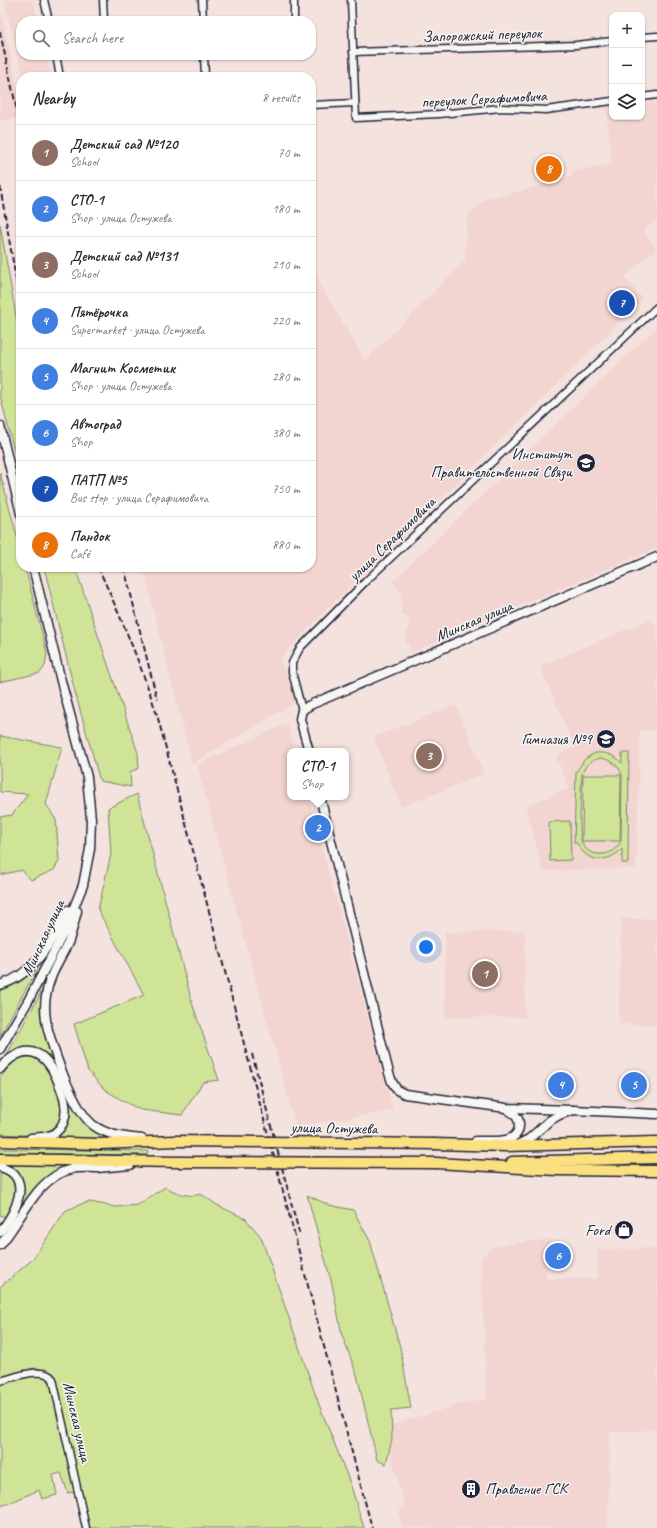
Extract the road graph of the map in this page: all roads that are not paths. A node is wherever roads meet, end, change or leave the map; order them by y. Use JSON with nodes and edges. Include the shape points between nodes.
{"nodes":[{"id":1,"x":44,"y":0,"type":"edge"},
{"id":2,"x":103,"y":0,"type":"edge"},
{"id":3,"x":202,"y":0,"type":"edge"},
{"id":4,"x":294,"y":0,"type":"edge"},
{"id":5,"x":351,"y":0,"type":"edge"},
{"id":6,"x":48,"y":16,"type":"edge"},
{"id":7,"x":104,"y":16,"type":"edge"},
{"id":8,"x":203,"y":16,"type":"edge"},
{"id":9,"x":294,"y":16,"type":"edge"},
{"id":10,"x":657,"y":36,"type":"edge"},
{"id":11,"x":645,"y":37,"type":"edge"},
{"id":12,"x":609,"y":41,"type":"edge"},
{"id":13,"x":353,"y":52,"type":"junction"},
{"id":14,"x":57,"y":60,"type":"edge"},
{"id":15,"x":204,"y":60,"type":"edge"},
{"id":16,"x":59,"y":72,"type":"edge"},
{"id":17,"x":205,"y":72,"type":"edge"},
{"id":18,"x":657,"y":95,"type":"edge"},
{"id":19,"x":645,"y":97,"type":"edge"},
{"id":20,"x":609,"y":101,"type":"edge"},
{"id":21,"x":355,"y":103,"type":"junction"},
{"id":22,"x":316,"y":105,"type":"edge"},
{"id":23,"x":657,"y":307,"type":"edge"},
{"id":24,"x":0,"y":426,"type":"edge"},
{"id":25,"x":16,"y":493,"type":"edge"},
{"id":26,"x":657,"y":557,"type":"edge"},
{"id":27,"x":35,"y":572,"type":"edge"},
{"id":28,"x":302,"y":710,"type":"junction"},
{"id":29,"x":308,"y":748,"type":"edge"},
{"id":30,"x":321,"y":800,"type":"edge"},
{"id":31,"x":83,"y":885,"type":"junction"},
{"id":32,"x":0,"y":985,"type":"edge"},
{"id":33,"x":0,"y":1048,"type":"edge"},
{"id":34,"x":0,"y":1069,"type":"edge"},
{"id":35,"x":506,"y":1108,"type":"junction"},
{"id":36,"x":573,"y":1110,"type":"junction"},
{"id":37,"x":657,"y":1114,"type":"edge"},
{"id":38,"x":0,"y":1140,"type":"edge"},
{"id":39,"x":175,"y":1141,"type":"junction"},
{"id":40,"x":657,"y":1142,"type":"edge"},
{"id":41,"x":435,"y":1144,"type":"junction"},
{"id":42,"x":506,"y":1146,"type":"junction"},
{"id":43,"x":657,"y":1158,"type":"edge"},
{"id":44,"x":0,"y":1159,"type":"edge"},
{"id":45,"x":179,"y":1162,"type":"junction"},
{"id":46,"x":436,"y":1163,"type":"junction"},
{"id":47,"x":0,"y":1167,"type":"edge"},
{"id":48,"x":657,"y":1171,"type":"edge"},
{"id":49,"x":0,"y":1232,"type":"edge"},
{"id":50,"x":0,"y":1244,"type":"edge"},
{"id":51,"x":0,"y":1381,"type":"edge"},
{"id":52,"x":86,"y":1528,"type":"edge"}],
"edges":[{"from":1,"to":6,"type":"street"},
{"from":2,"to":7,"type":"street"},
{"from":3,"to":8,"type":"street"},
{"from":4,"to":9,"type":"street"},
{"from":5,"to":13,"type":"street"},
{"from":10,"to":11,"type":"street"},
{"from":12,"to":13,"type":"street","name":"Запорожский переулок","via":[[576,45]]},
{"from":13,"to":21,"type":"street"},
{"from":14,"to":16,"type":"street"},
{"from":15,"to":17,"type":"street"},
{"from":18,"to":19,"type":"street"},
{"from":20,"to":21,"type":"street","name":"переулок Серафимовича","via":[[546,110],[501,108],[356,118]]},
{"from":21,"to":22,"type":"street"},
{"from":23,"to":28,"type":"street","name":"улица Серафимовича","via":[[367,580],[300,648],[292,663],[292,672]]},
{"from":24,"to":25,"type":"street"},
{"from":26,"to":28,"type":"street","name":"Минская улица"},
{"from":27,"to":31,"type":"street","name":"Минская улица","via":[[87,777],[91,828]]},
{"from":28,"to":29,"type":"street","via":[[300,718]]},
{"from":30,"to":35,"type":"street","via":[[394,1087],[405,1094]]},
{"from":31,"to":32,"type":"street","via":[[39,959],[24,974]]},
{"from":31,"to":33,"type":"street","name":"Минская улица","via":[[52,956]]},
{"from":31,"to":39,"type":"street","via":[[68,942],[47,991],[47,1020],[58,1060],[75,1101],[93,1125],[112,1135]]},
{"from":34,"to":38,"type":"street","via":[[9,1060],[24,1052],[40,1055],[54,1071],[66,1110],[61,1125],[51,1135],[41,1138]]},
{"from":35,"to":36,"type":"street"},
{"from":35,"to":41,"type":"street","via":[[519,1122],[519,1130],[514,1137],[508,1140]]},
{"from":36,"to":37,"type":"street","name":"улица Остужева"},
{"from":36,"to":42,"type":"street","name":"улица Остужева","via":[[549,1121],[525,1142]]},
{"from":38,"to":39,"type":"main road","name":"улица Остужева","via":[[100,1144]]},
{"from":39,"to":41,"type":"main road","name":"улица Остужева","bridge":true},
{"from":40,"to":42,"type":"main road"},
{"from":41,"to":42,"type":"main road","name":"улица Остужева"},
{"from":43,"to":46,"type":"main road"},
{"from":44,"to":45,"type":"main road"},
{"from":45,"to":46,"type":"main road","bridge":true},
{"from":45,"to":50,"type":"street","via":[[79,1168],[58,1174],[39,1191]]},
{"from":46,"to":48,"type":"main road","via":[[557,1170]]},
{"from":47,"to":49,"type":"street","via":[[14,1176],[20,1190],[16,1206]]},
{"from":51,"to":52,"type":"street","name":"Минская улица","via":[[39,1372],[51,1376]]}]}
